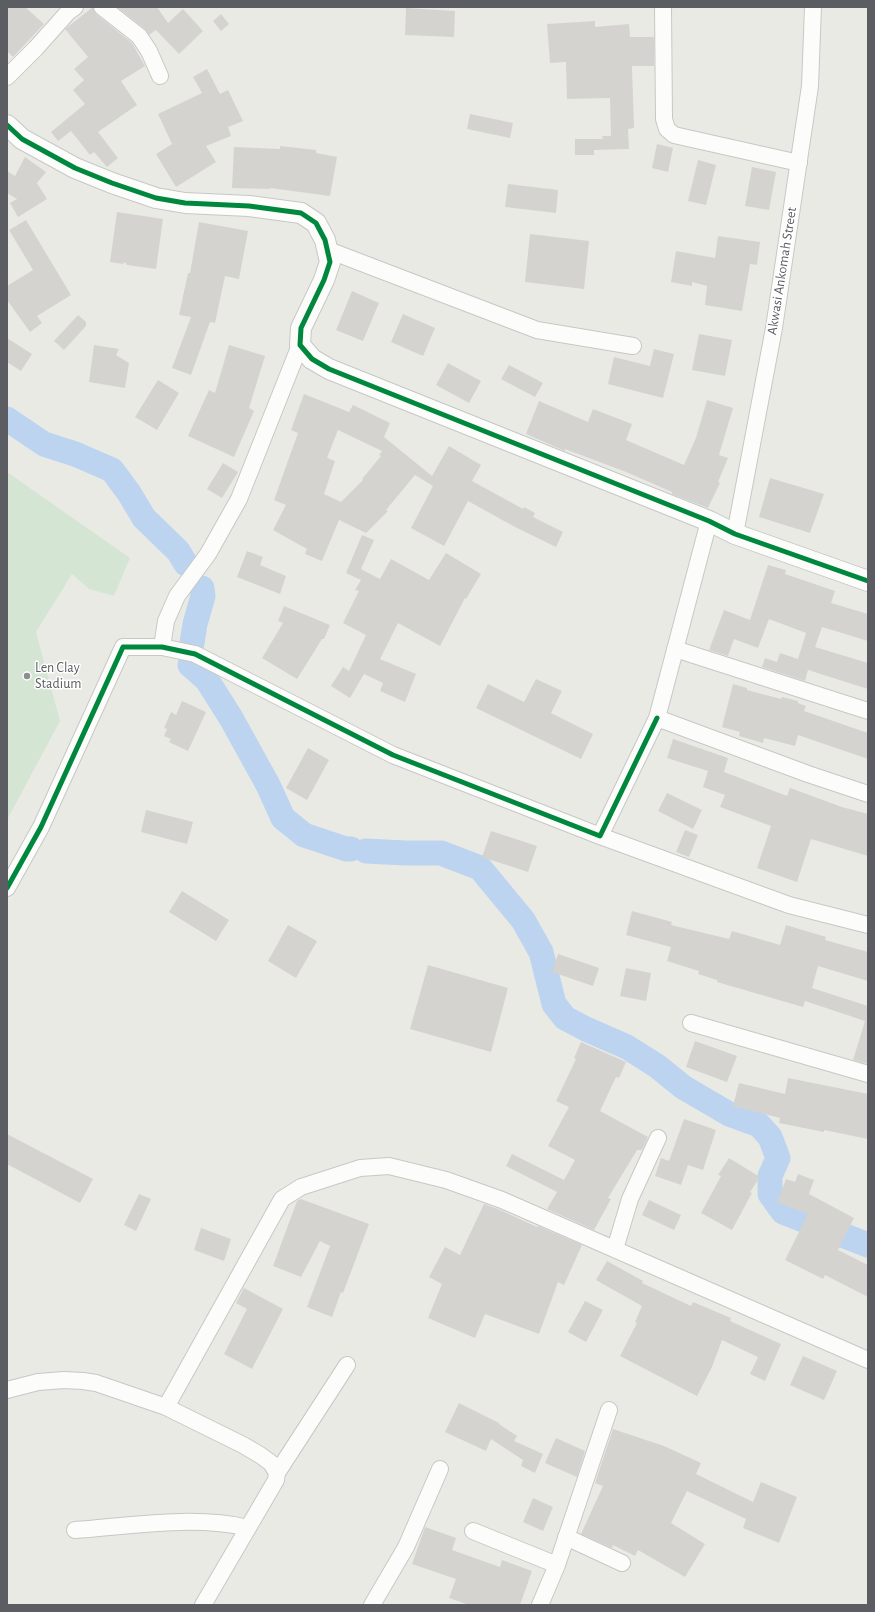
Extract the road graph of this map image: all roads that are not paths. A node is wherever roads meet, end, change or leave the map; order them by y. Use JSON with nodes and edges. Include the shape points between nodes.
{"nodes":[{"id":1,"x":75,"y":7,"type":"edge"},
{"id":2,"x":102,"y":7,"type":"edge"},
{"id":3,"x":663,"y":7,"type":"edge"},
{"id":4,"x":813,"y":7,"type":"edge"},
{"id":5,"x":160,"y":76,"type":"dead end"},
{"id":6,"x":7,"y":77,"type":"edge"},
{"id":7,"x":7,"y":125,"type":"edge"},
{"id":8,"x":799,"y":163,"type":"junction"},
{"id":9,"x":328,"y":250,"type":"junction"},
{"id":10,"x":300,"y":345,"type":"junction"},
{"id":11,"x":633,"y":346,"type":"dead end"},
{"id":12,"x":709,"y":521,"type":"junction"},
{"id":13,"x":735,"y":534,"type":"junction"},
{"id":14,"x":868,"y":581,"type":"edge"},
{"id":15,"x":162,"y":647,"type":"junction"},
{"id":16,"x":675,"y":649,"type":"junction"},
{"id":17,"x":868,"y":711,"type":"edge"},
{"id":18,"x":657,"y":718,"type":"junction"},
{"id":19,"x":868,"y":794,"type":"edge"},
{"id":20,"x":600,"y":836,"type":"junction"},
{"id":21,"x":7,"y":888,"type":"edge"},
{"id":22,"x":868,"y":925,"type":"edge"},
{"id":23,"x":692,"y":1023,"type":"dead end"},
{"id":24,"x":868,"y":1074,"type":"edge"},
{"id":25,"x":658,"y":1138,"type":"dead end"},
{"id":26,"x":615,"y":1249,"type":"junction"},
{"id":27,"x":868,"y":1360,"type":"edge"},
{"id":28,"x":347,"y":1365,"type":"dead end"},
{"id":29,"x":7,"y":1390,"type":"edge"},
{"id":30,"x":166,"y":1407,"type":"junction"},
{"id":31,"x":609,"y":1410,"type":"dead end"},
{"id":32,"x":440,"y":1469,"type":"dead end"},
{"id":33,"x":277,"y":1473,"type":"junction"},
{"id":34,"x":248,"y":1528,"type":"junction"},
{"id":35,"x":75,"y":1530,"type":"dead end"},
{"id":36,"x":473,"y":1532,"type":"dead end"},
{"id":37,"x":566,"y":1537,"type":"junction"},
{"id":38,"x":622,"y":1563,"type":"dead end"},
{"id":39,"x":556,"y":1565,"type":"junction"},
{"id":40,"x":203,"y":1605,"type":"edge"},
{"id":41,"x":372,"y":1605,"type":"edge"},
{"id":42,"x":540,"y":1605,"type":"edge"}],
"edges":[{"from":1,"to":6,"type":"street"},
{"from":2,"to":5,"type":"street","via":[[139,36]]},
{"from":3,"to":8,"type":"street","via":[[664,119],[667,129],[674,135]]},
{"from":4,"to":8,"type":"street","name":"Akwasi Ankomah Street","via":[[810,86]]},
{"from":7,"to":9,"type":"street","via":[[22,139],[75,168],[156,198],[300,213],[316,223]]},
{"from":8,"to":13,"type":"street","name":"Akwasi Ankomah Street","via":[[774,328]]},
{"from":9,"to":10,"type":"street","via":[[330,262],[301,328]]},
{"from":9,"to":11,"type":"street","via":[[537,330]]},
{"from":10,"to":12,"type":"street","via":[[312,359],[329,369]]},
{"from":10,"to":15,"type":"street","via":[[239,499],[208,554],[176,596],[166,621]]},
{"from":12,"to":13,"type":"street"},
{"from":12,"to":16,"type":"street"},
{"from":13,"to":14,"type":"street"},
{"from":15,"to":20,"type":"street","via":[[195,654],[393,755]]},
{"from":15,"to":21,"type":"street","via":[[123,647],[41,826]]},
{"from":16,"to":17,"type":"street"},
{"from":16,"to":18,"type":"street"},
{"from":18,"to":19,"type":"street"},
{"from":18,"to":20,"type":"street"},
{"from":20,"to":22,"type":"street","via":[[789,905]]},
{"from":23,"to":24,"type":"street"},
{"from":25,"to":26,"type":"street","via":[[630,1199]]},
{"from":26,"to":27,"type":"street"},
{"from":26,"to":30,"type":"street","via":[[502,1200],[446,1180],[389,1166],[360,1168],[301,1187],[282,1199]]},
{"from":28,"to":33,"type":"street"},
{"from":29,"to":30,"type":"street","via":[[38,1382],[83,1381]]},
{"from":30,"to":33,"type":"street","via":[[260,1454],[271,1463]]},
{"from":31,"to":37,"type":"street"},
{"from":32,"to":41,"type":"street","via":[[406,1547]]},
{"from":33,"to":34,"type":"street","via":[[269,1494]]},
{"from":34,"to":35,"type":"street","via":[[234,1524],[181,1522]]},
{"from":34,"to":40,"type":"street"},
{"from":36,"to":39,"type":"street"},
{"from":37,"to":38,"type":"street"},
{"from":37,"to":39,"type":"street"},
{"from":39,"to":42,"type":"street"}]}
